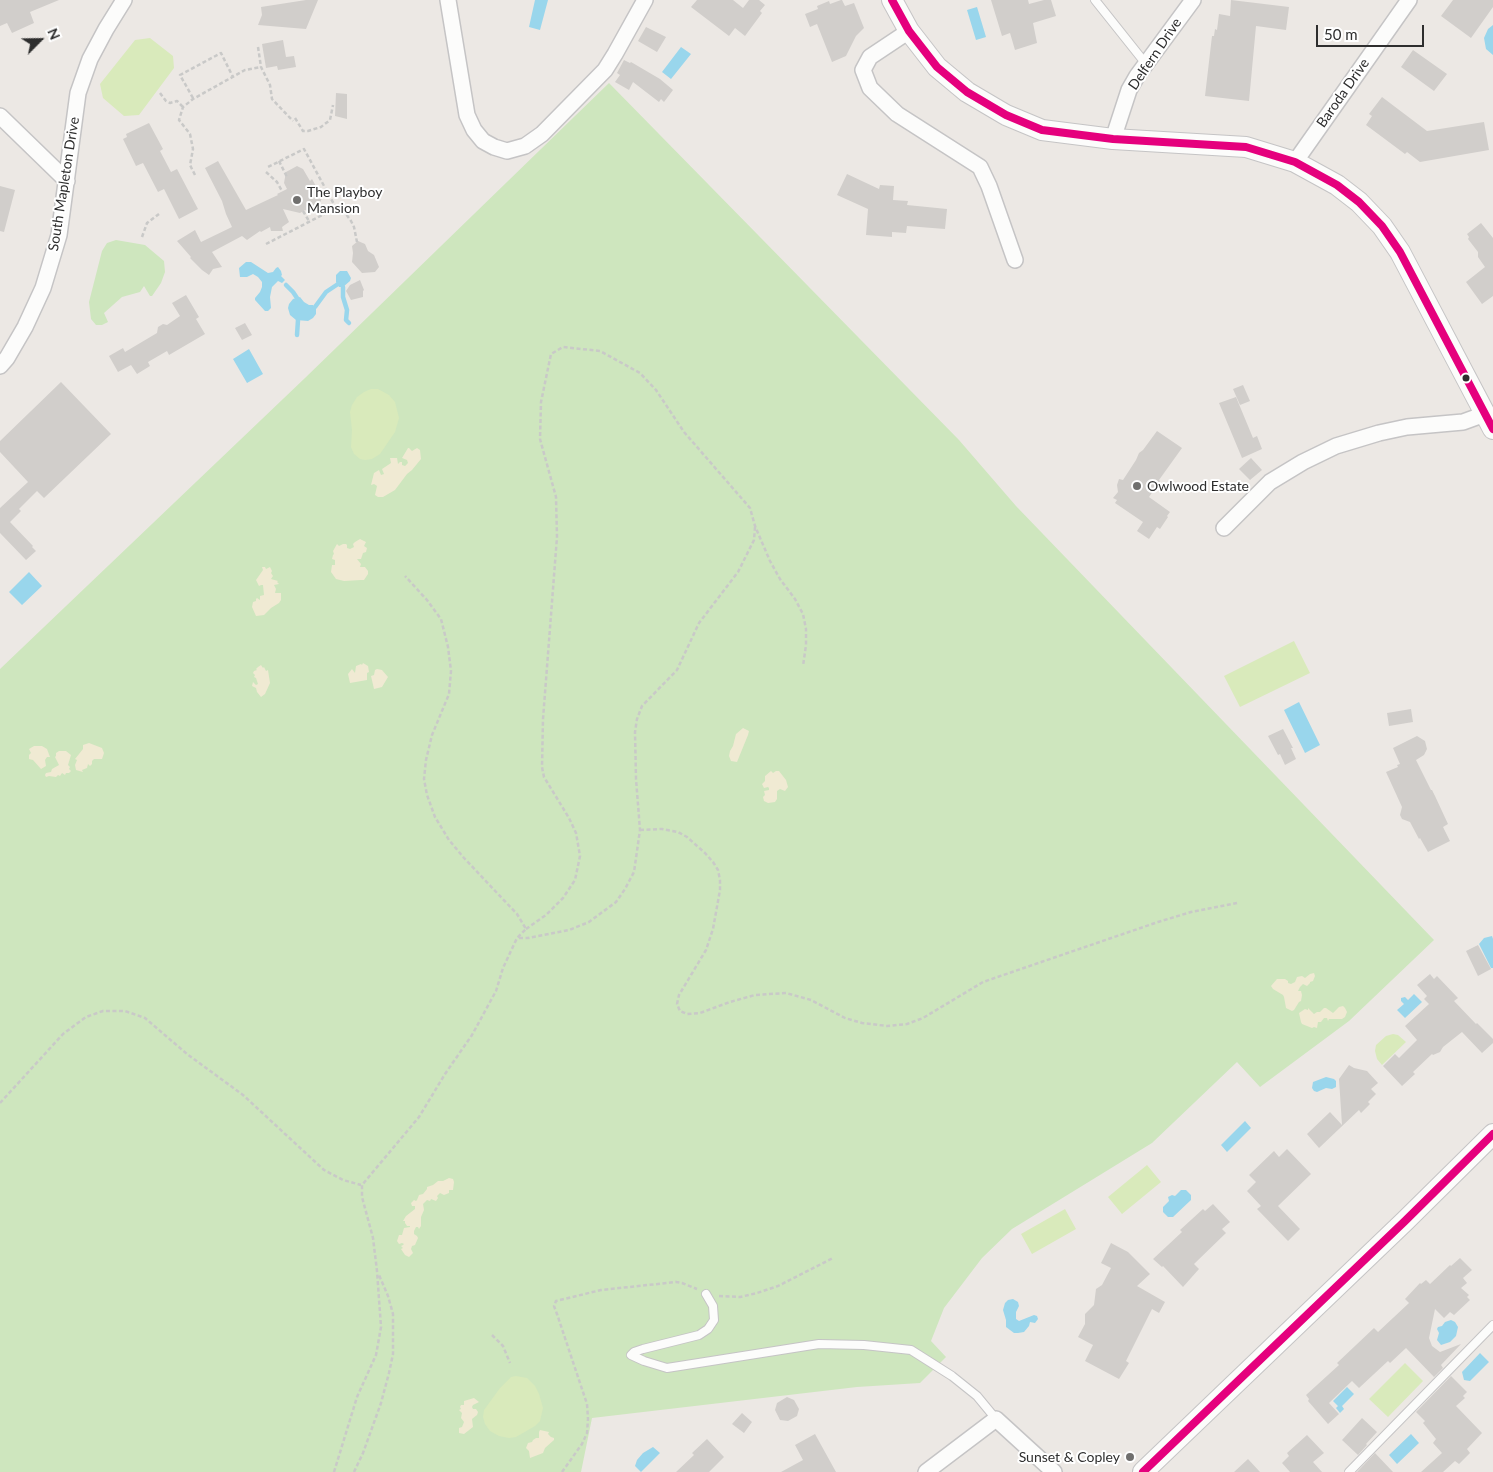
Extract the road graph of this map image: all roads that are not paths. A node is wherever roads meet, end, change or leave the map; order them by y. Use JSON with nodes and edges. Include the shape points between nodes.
{"nodes":[{"id":1,"x":124,"y":0,"type":"edge"},
{"id":2,"x":448,"y":0,"type":"edge"},
{"id":3,"x":645,"y":0,"type":"edge"},
{"id":4,"x":892,"y":0,"type":"edge"},
{"id":5,"x":1095,"y":0,"type":"edge"},
{"id":6,"x":1193,"y":0,"type":"edge"},
{"id":7,"x":1409,"y":0,"type":"edge"},
{"id":8,"x":909,"y":31,"type":"junction"},
{"id":9,"x":1146,"y":64,"type":"junction"},
{"id":10,"x":0,"y":116,"type":"edge"},
{"id":11,"x":1113,"y":139,"type":"junction"},
{"id":12,"x":1295,"y":162,"type":"junction"},
{"id":13,"x":66,"y":181,"type":"junction"},
{"id":14,"x":1015,"y":260,"type":"dead end"},
{"id":15,"x":0,"y":366,"type":"edge"},
{"id":16,"x":1489,"y":422,"type":"edge"},
{"id":17,"x":1224,"y":528,"type":"dead end"},
{"id":18,"x":1493,"y":1134,"type":"edge"},
{"id":19,"x":706,"y":1294,"type":"road end"},
{"id":20,"x":1493,"y":1325,"type":"edge"},
{"id":21,"x":996,"y":1419,"type":"junction"},
{"id":22,"x":926,"y":1472,"type":"edge"},
{"id":23,"x":1054,"y":1472,"type":"edge"},
{"id":24,"x":1142,"y":1472,"type":"edge"},
{"id":25,"x":1349,"y":1472,"type":"edge"}],
"edges":[{"from":1,"to":13,"type":"street","name":"South Mapleton Drive","via":[[90,59],[78,93]]},
{"from":2,"to":3,"type":"street","via":[[468,115],[483,141],[508,151],[525,146],[542,134],[604,70]]},
{"from":4,"to":8,"type":"main road"},
{"from":5,"to":9,"type":"lane"},
{"from":6,"to":9,"type":"street","name":"Delfern Drive"},
{"from":7,"to":12,"type":"street","name":"Baroda Drive"},
{"from":8,"to":11,"type":"main road","via":[[937,67],[967,92],[1006,115],[1042,130]]},
{"from":8,"to":14,"type":"street","via":[[870,57],[863,70],[870,88],[896,114],[980,167]]},
{"from":9,"to":11,"type":"street","name":"Delfern Drive","via":[[1129,90]]},
{"from":10,"to":13,"type":"street"},
{"from":11,"to":12,"type":"main road","via":[[1246,147]]},
{"from":12,"to":16,"type":"main road","via":[[1336,185],[1359,202],[1382,226],[1400,252]]},
{"from":13,"to":15,"type":"street","name":"South Mapleton Drive","via":[[58,236],[43,288],[25,326]]},
{"from":16,"to":17,"type":"street","via":[[1407,427],[1336,446],[1270,482]]},
{"from":18,"to":24,"type":"main road"},
{"from":19,"to":21,"type":"lane","via":[[713,1306],[714,1320],[708,1329],[699,1335],[630,1355],[668,1368],[819,1344],[911,1350],[978,1396]]},
{"from":20,"to":25,"type":"lane"},
{"from":21,"to":22,"type":"street"},
{"from":21,"to":23,"type":"street"}]}
